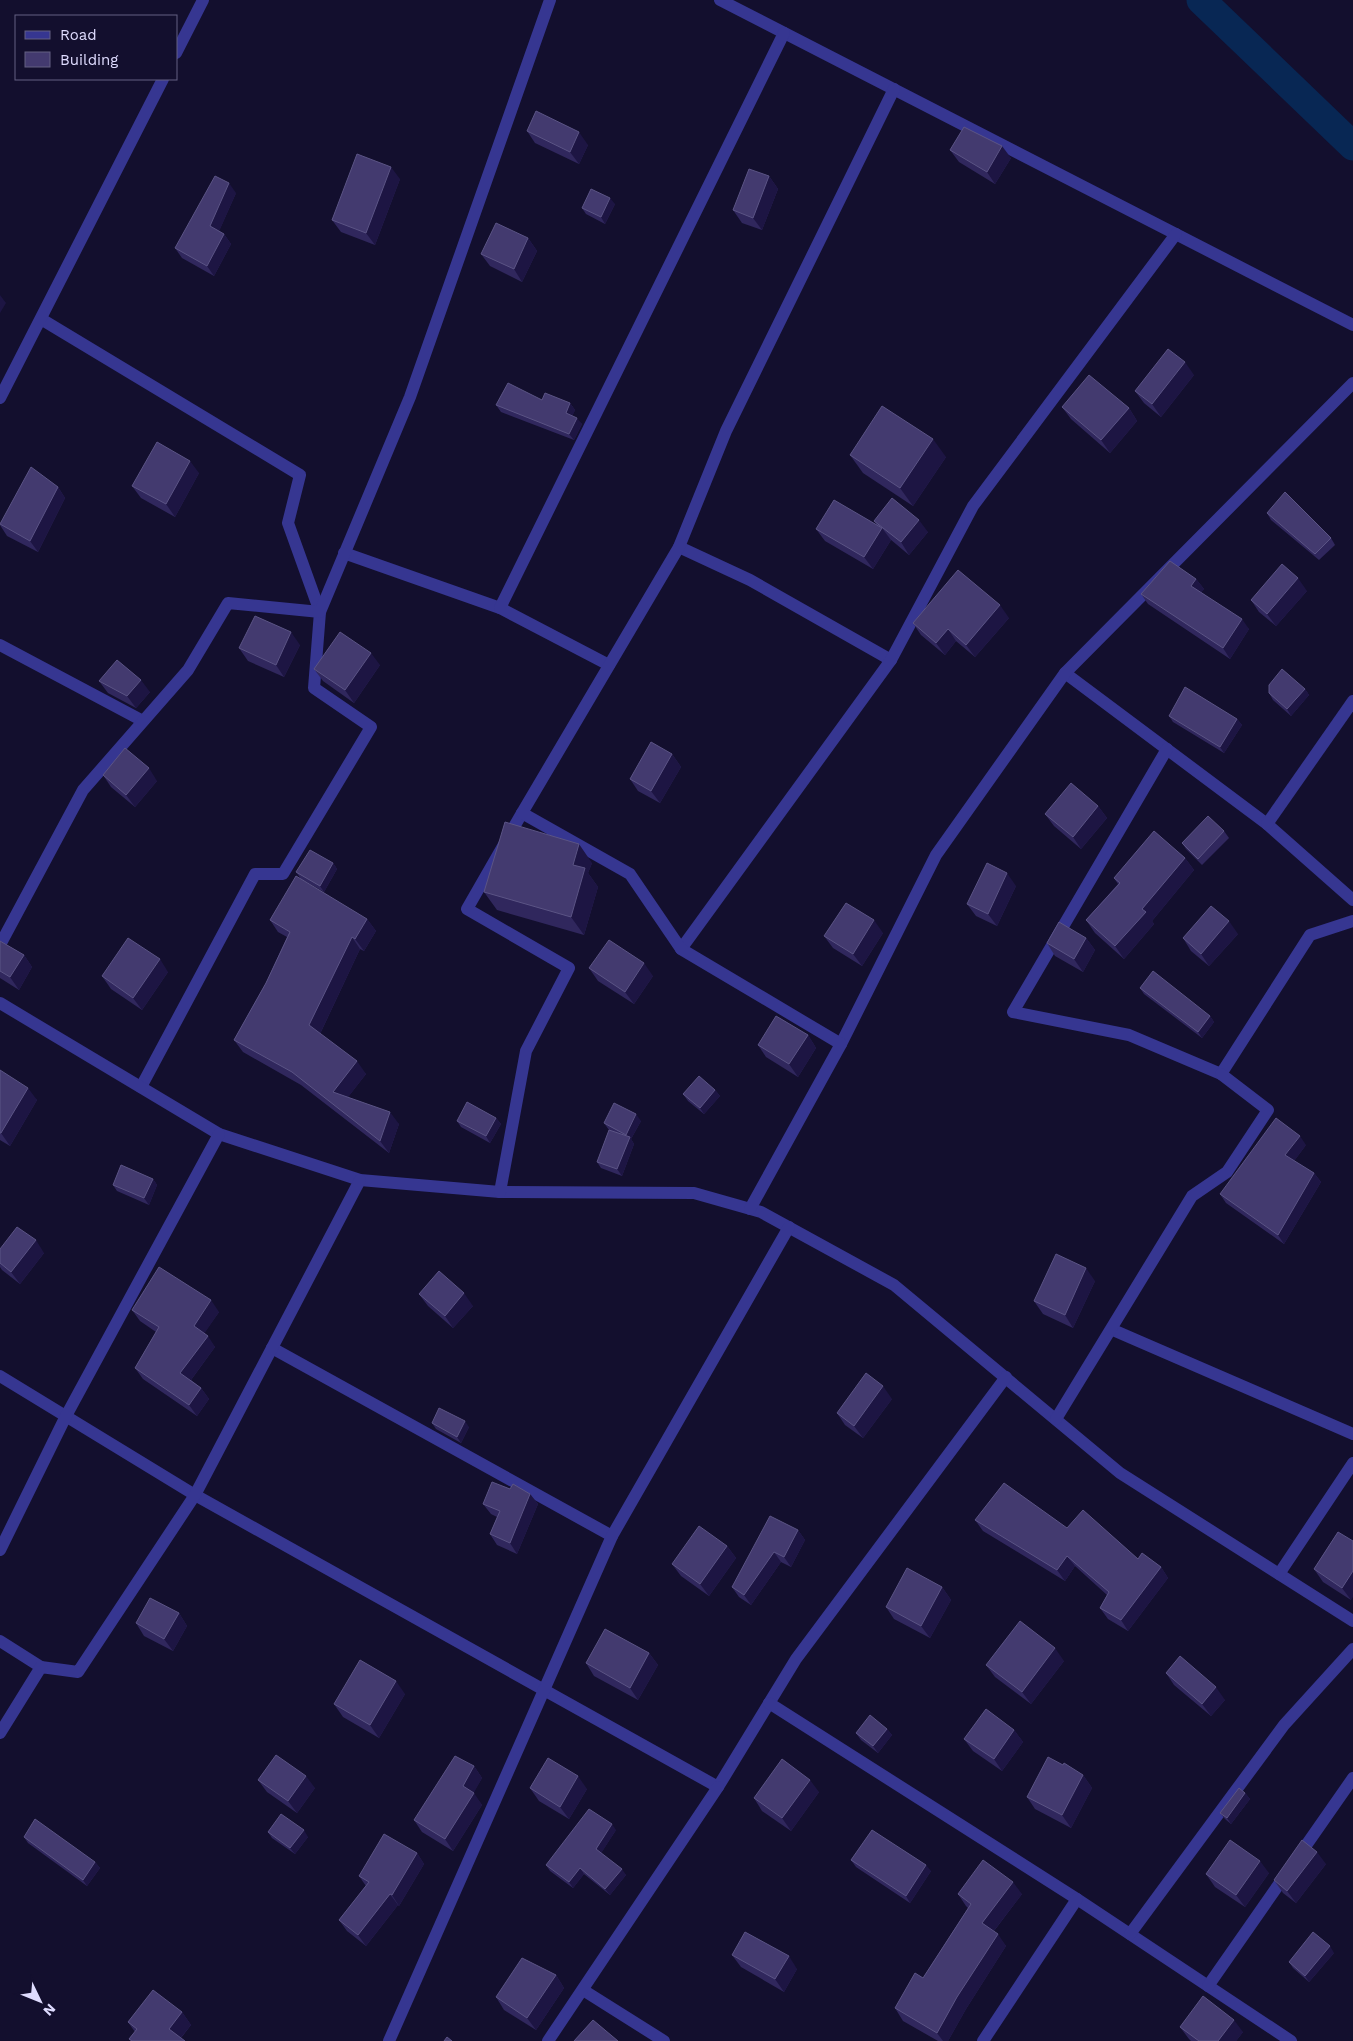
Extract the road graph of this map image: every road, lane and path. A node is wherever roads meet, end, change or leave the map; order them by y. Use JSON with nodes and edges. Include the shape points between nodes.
{"nodes":[{"id":1,"x":203,"y":0,"type":"edge"},
{"id":2,"x":550,"y":0,"type":"edge"},
{"id":3,"x":720,"y":0,"type":"edge"},
{"id":4,"x":784,"y":33,"type":"junction"},
{"id":5,"x":178,"y":49,"type":"edge"},
{"id":6,"x":162,"y":80,"type":"edge"},
{"id":7,"x":894,"y":89,"type":"junction"},
{"id":8,"x":1176,"y":234,"type":"junction"},
{"id":9,"x":41,"y":318,"type":"junction"},
{"id":10,"x":1353,"y":325,"type":"edge"},
{"id":11,"x":1353,"y":384,"type":"edge"},
{"id":12,"x":0,"y":398,"type":"edge"},
{"id":13,"x":679,"y":547,"type":"junction"},
{"id":14,"x":344,"y":553,"type":"junction"},
{"id":15,"x":500,"y":608,"type":"junction"},
{"id":16,"x":320,"y":612,"type":"junction"},
{"id":17,"x":0,"y":645,"type":"edge"},
{"id":18,"x":891,"y":660,"type":"junction"},
{"id":19,"x":609,"y":665,"type":"junction"},
{"id":20,"x":1065,"y":673,"type":"junction"},
{"id":21,"x":1353,"y":701,"type":"edge"},
{"id":22,"x":143,"y":721,"type":"junction"},
{"id":23,"x":1167,"y":749,"type":"junction"},
{"id":24,"x":522,"y":813,"type":"junction"},
{"id":25,"x":1267,"y":824,"type":"junction"},
{"id":26,"x":1353,"y":900,"type":"edge"},
{"id":27,"x":1353,"y":921,"type":"edge"},
{"id":28,"x":0,"y":945,"type":"edge"},
{"id":29,"x":681,"y":948,"type":"junction"},
{"id":30,"x":0,"y":1003,"type":"edge"},
{"id":31,"x":841,"y":1044,"type":"junction"},
{"id":32,"x":1221,"y":1074,"type":"junction"},
{"id":33,"x":141,"y":1087,"type":"junction"},
{"id":34,"x":219,"y":1134,"type":"junction"},
{"id":35,"x":360,"y":1180,"type":"junction"},
{"id":36,"x":500,"y":1192,"type":"junction"},
{"id":37,"x":750,"y":1209,"type":"junction"},
{"id":38,"x":789,"y":1228,"type":"junction"},
{"id":39,"x":1113,"y":1330,"type":"junction"},
{"id":40,"x":272,"y":1348,"type":"junction"},
{"id":41,"x":0,"y":1376,"type":"edge"},
{"id":42,"x":1006,"y":1377,"type":"junction"},
{"id":43,"x":66,"y":1416,"type":"junction"},
{"id":44,"x":1056,"y":1419,"type":"junction"},
{"id":45,"x":1353,"y":1434,"type":"edge"},
{"id":46,"x":1353,"y":1463,"type":"edge"},
{"id":47,"x":195,"y":1494,"type":"junction"},
{"id":48,"x":612,"y":1536,"type":"junction"},
{"id":49,"x":0,"y":1550,"type":"edge"},
{"id":50,"x":1279,"y":1574,"type":"junction"},
{"id":51,"x":1353,"y":1621,"type":"edge"},
{"id":52,"x":0,"y":1641,"type":"edge"},
{"id":53,"x":1353,"y":1649,"type":"edge"},
{"id":54,"x":41,"y":1667,"type":"junction"},
{"id":55,"x":543,"y":1690,"type":"junction"},
{"id":56,"x":769,"y":1703,"type":"junction"},
{"id":57,"x":0,"y":1733,"type":"edge"},
{"id":58,"x":1353,"y":1778,"type":"edge"},
{"id":59,"x":718,"y":1788,"type":"junction"},
{"id":60,"x":1077,"y":1899,"type":"junction"},
{"id":61,"x":1130,"y":1934,"type":"junction"},
{"id":62,"x":1208,"y":1986,"type":"junction"},
{"id":63,"x":583,"y":1990,"type":"junction"},
{"id":64,"x":389,"y":2041,"type":"edge"},
{"id":65,"x":548,"y":2041,"type":"edge"},
{"id":66,"x":664,"y":2041,"type":"edge"},
{"id":67,"x":983,"y":2041,"type":"edge"},
{"id":68,"x":1290,"y":2041,"type":"edge"}],
"edges":[{"from":1,"to":5,"type":"street"},
{"from":2,"to":14,"type":"street","via":[[410,397]]},
{"from":3,"to":4,"type":"street"},
{"from":4,"to":7,"type":"street"},
{"from":4,"to":15,"type":"street"},
{"from":6,"to":9,"type":"street"},
{"from":7,"to":8,"type":"street"},
{"from":7,"to":13,"type":"street","via":[[726,431]]},
{"from":8,"to":10,"type":"street"},
{"from":8,"to":18,"type":"street","via":[[973,506]]},
{"from":9,"to":12,"type":"street"},
{"from":9,"to":16,"type":"street","via":[[300,475],[288,523]]},
{"from":11,"to":20,"type":"street"},
{"from":13,"to":18,"type":"street","via":[[750,580]]},
{"from":13,"to":19,"type":"street"},
{"from":14,"to":15,"type":"street"},
{"from":14,"to":16,"type":"street"},
{"from":15,"to":19,"type":"street"},
{"from":16,"to":22,"type":"street","via":[[228,603],[188,670]]},
{"from":16,"to":33,"type":"street","via":[[314,688],[371,727],[283,874],[255,874]]},
{"from":17,"to":22,"type":"street"},
{"from":18,"to":29,"type":"street"},
{"from":19,"to":24,"type":"street"},
{"from":20,"to":23,"type":"street"},
{"from":20,"to":31,"type":"street","via":[[936,855]]},
{"from":21,"to":25,"type":"street"},
{"from":22,"to":28,"type":"street","via":[[83,790]]},
{"from":23,"to":25,"type":"street"},
{"from":23,"to":32,"type":"street","via":[[1013,1012],[1129,1035]]},
{"from":24,"to":29,"type":"street","via":[[630,874]]},
{"from":24,"to":36,"type":"street","via":[[467,909],[569,968],[526,1051]]},
{"from":25,"to":26,"type":"street"},
{"from":27,"to":32,"type":"street","via":[[1310,935]]},
{"from":29,"to":31,"type":"street"},
{"from":30,"to":33,"type":"street"},
{"from":31,"to":37,"type":"street"},
{"from":32,"to":39,"type":"street","via":[[1268,1110],[1227,1172],[1192,1196]]},
{"from":33,"to":34,"type":"street"},
{"from":34,"to":35,"type":"street"},
{"from":34,"to":43,"type":"street"},
{"from":35,"to":36,"type":"street"},
{"from":35,"to":40,"type":"street"},
{"from":36,"to":37,"type":"street","via":[[694,1193]]},
{"from":37,"to":38,"type":"street"},
{"from":38,"to":42,"type":"street","via":[[894,1285]]},
{"from":38,"to":48,"type":"street"},
{"from":39,"to":44,"type":"street"},
{"from":39,"to":45,"type":"street"},
{"from":40,"to":47,"type":"street"},
{"from":40,"to":48,"type":"street"},
{"from":41,"to":43,"type":"street"},
{"from":42,"to":44,"type":"street"},
{"from":42,"to":56,"type":"street","via":[[796,1659]]},
{"from":43,"to":47,"type":"street"},
{"from":43,"to":49,"type":"street"},
{"from":44,"to":50,"type":"street","via":[[1120,1473]]},
{"from":46,"to":50,"type":"street"},
{"from":47,"to":54,"type":"street","via":[[78,1672]]},
{"from":47,"to":55,"type":"street"},
{"from":48,"to":55,"type":"street"},
{"from":50,"to":51,"type":"street"},
{"from":52,"to":54,"type":"street"},
{"from":53,"to":61,"type":"street","via":[[1284,1725]]},
{"from":54,"to":57,"type":"street"},
{"from":55,"to":59,"type":"street"},
{"from":55,"to":64,"type":"street"},
{"from":56,"to":59,"type":"street"},
{"from":56,"to":60,"type":"street"},
{"from":58,"to":62,"type":"street"},
{"from":59,"to":63,"type":"street"},
{"from":60,"to":61,"type":"street"},
{"from":60,"to":67,"type":"street"},
{"from":61,"to":62,"type":"street"},
{"from":62,"to":68,"type":"street"},
{"from":63,"to":65,"type":"street"},
{"from":63,"to":66,"type":"street"}]}
